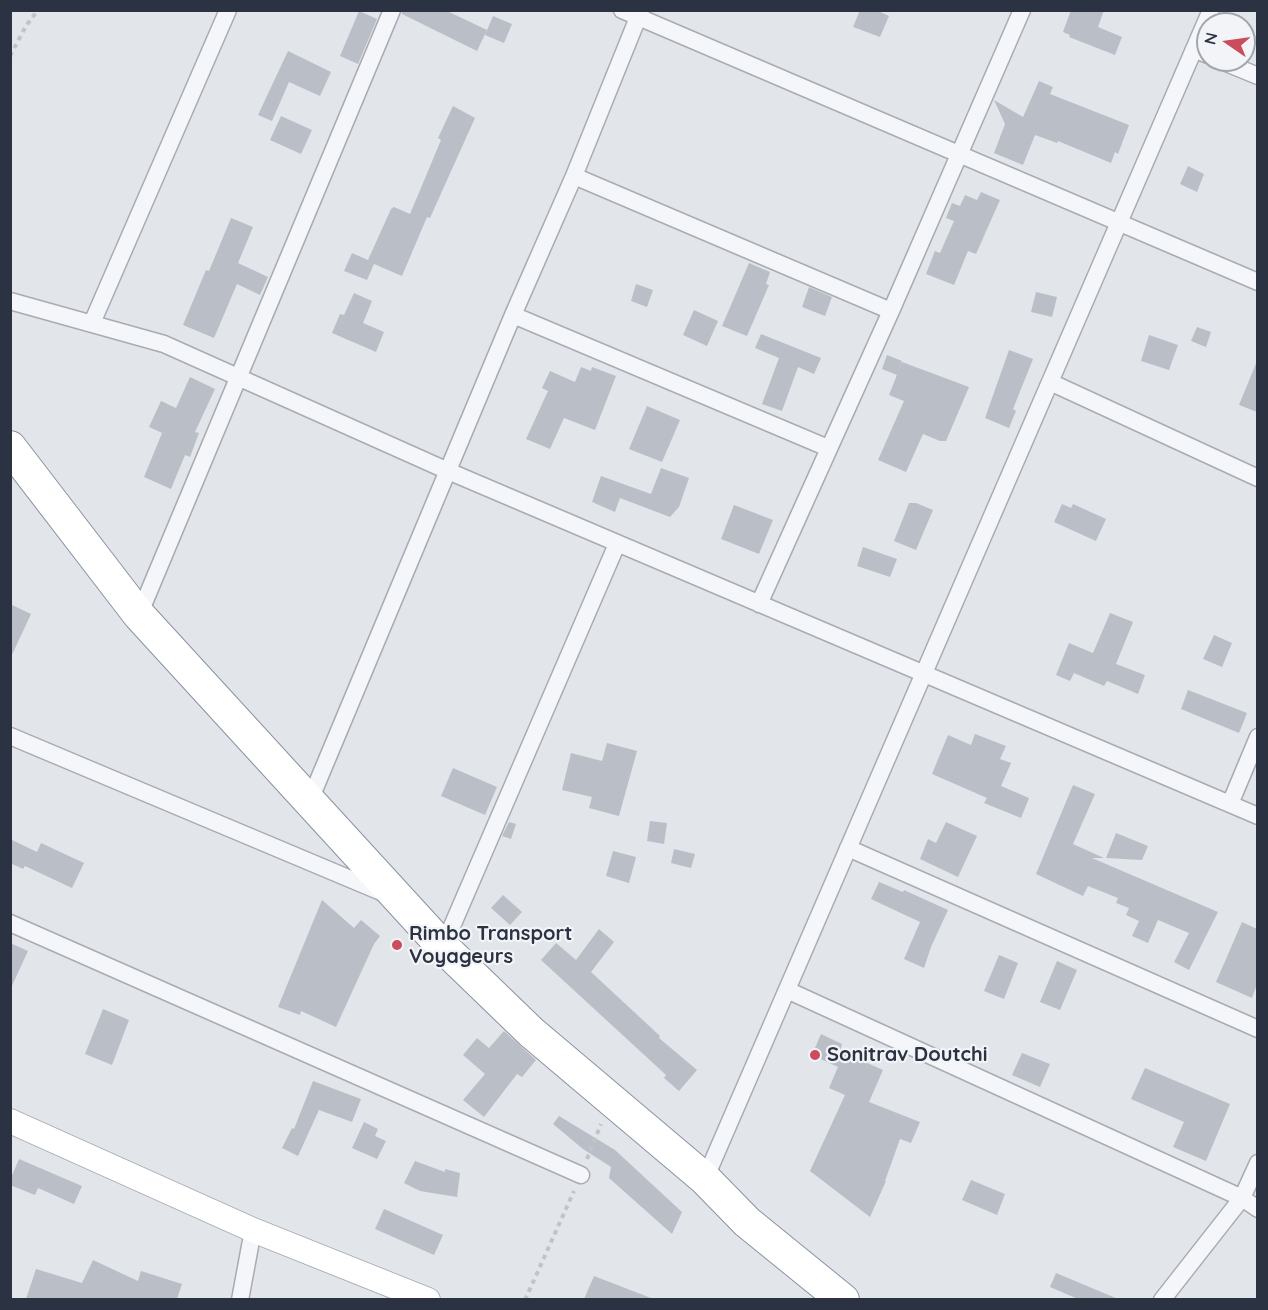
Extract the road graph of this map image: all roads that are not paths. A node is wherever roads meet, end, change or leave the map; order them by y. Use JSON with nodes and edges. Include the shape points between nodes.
{"nodes":[{"id":1,"x":228,"y":10,"type":"edge"},
{"id":2,"x":392,"y":10,"type":"edge"},
{"id":3,"x":622,"y":10,"type":"edge"},
{"id":4,"x":1022,"y":10,"type":"edge"},
{"id":5,"x":640,"y":14,"type":"edge"},
{"id":6,"x":1196,"y":62,"type":"edge"},
{"id":7,"x":959,"y":154,"type":"junction"},
{"id":8,"x":574,"y":176,"type":"junction"},
{"id":9,"x":1119,"y":222,"type":"junction"},
{"id":10,"x":1257,"y":282,"type":"edge"},
{"id":11,"x":10,"y":301,"type":"edge"},
{"id":12,"x":891,"y":311,"type":"junction"},
{"id":13,"x":513,"y":315,"type":"junction"},
{"id":14,"x":92,"y":323,"type":"junction"},
{"id":15,"x":239,"y":376,"type":"junction"},
{"id":16,"x":1050,"y":382,"type":"junction"},
{"id":17,"x":10,"y":447,"type":"edge"},
{"id":18,"x":828,"y":448,"type":"junction"},
{"id":19,"x":448,"y":471,"type":"junction"},
{"id":20,"x":1257,"y":478,"type":"edge"},
{"id":21,"x":617,"y":544,"type":"junction"},
{"id":22,"x":759,"y":604,"type":"junction"},
{"id":23,"x":139,"y":615,"type":"junction"},
{"id":24,"x":924,"y":673,"type":"junction"},
{"id":25,"x":10,"y":736,"type":"edge"},
{"id":26,"x":1257,"y":737,"type":"edge"},
{"id":27,"x":310,"y":800,"type":"junction"},
{"id":28,"x":1230,"y":804,"type":"junction"},
{"id":29,"x":1257,"y":816,"type":"edge"},
{"id":30,"x":848,"y":848,"type":"junction"},
{"id":31,"x":401,"y":900,"type":"junction"},
{"id":32,"x":10,"y":923,"type":"edge"},
{"id":33,"x":443,"y":947,"type":"junction"},
{"id":34,"x":787,"y":990,"type":"junction"},
{"id":35,"x":1257,"y":1029,"type":"edge"},
{"id":36,"x":10,"y":1121,"type":"edge"},
{"id":37,"x":1257,"y":1163,"type":"edge"},
{"id":38,"x":581,"y":1175,"type":"road end"},
{"id":39,"x":705,"y":1179,"type":"junction"},
{"id":40,"x":1242,"y":1198,"type":"junction"},
{"id":41,"x":1257,"y":1209,"type":"edge"},
{"id":42,"x":254,"y":1230,"type":"junction"},
{"id":43,"x":240,"y":1299,"type":"edge"},
{"id":44,"x":428,"y":1299,"type":"edge"},
{"id":45,"x":843,"y":1299,"type":"edge"},
{"id":46,"x":1162,"y":1299,"type":"edge"}],
"edges":[{"from":1,"to":14,"type":"street"},
{"from":2,"to":15,"type":"street"},
{"from":3,"to":5,"type":"street"},
{"from":4,"to":7,"type":"street"},
{"from":5,"to":7,"type":"street"},
{"from":5,"to":8,"type":"street"},
{"from":6,"to":9,"type":"street"},
{"from":7,"to":9,"type":"street"},
{"from":7,"to":12,"type":"street"},
{"from":8,"to":12,"type":"street"},
{"from":8,"to":13,"type":"street"},
{"from":9,"to":10,"type":"street"},
{"from":9,"to":16,"type":"street"},
{"from":11,"to":14,"type":"street"},
{"from":12,"to":18,"type":"street"},
{"from":13,"to":18,"type":"street"},
{"from":13,"to":19,"type":"street"},
{"from":14,"to":15,"type":"street","via":[[164,344]]},
{"from":15,"to":19,"type":"street"},
{"from":15,"to":23,"type":"street"},
{"from":16,"to":20,"type":"street"},
{"from":16,"to":24,"type":"street"},
{"from":17,"to":23,"type":"highway"},
{"from":18,"to":22,"type":"street"},
{"from":19,"to":21,"type":"street"},
{"from":19,"to":27,"type":"street"},
{"from":21,"to":22,"type":"street"},
{"from":21,"to":33,"type":"street"},
{"from":22,"to":24,"type":"street"},
{"from":23,"to":27,"type":"highway"},
{"from":24,"to":28,"type":"street"},
{"from":24,"to":30,"type":"street"},
{"from":25,"to":31,"type":"street"},
{"from":26,"to":28,"type":"street"},
{"from":27,"to":31,"type":"highway"},
{"from":28,"to":29,"type":"street"},
{"from":30,"to":34,"type":"street"},
{"from":30,"to":35,"type":"street"},
{"from":31,"to":33,"type":"highway"},
{"from":32,"to":38,"type":"street"},
{"from":33,"to":39,"type":"highway","via":[[531,1032]]},
{"from":34,"to":39,"type":"street"},
{"from":34,"to":40,"type":"street"},
{"from":36,"to":42,"type":"street"},
{"from":37,"to":40,"type":"street"},
{"from":39,"to":45,"type":"highway","via":[[747,1222]]},
{"from":40,"to":41,"type":"street"},
{"from":40,"to":46,"type":"street"},
{"from":42,"to":43,"type":"street"},
{"from":42,"to":44,"type":"street"}]}
